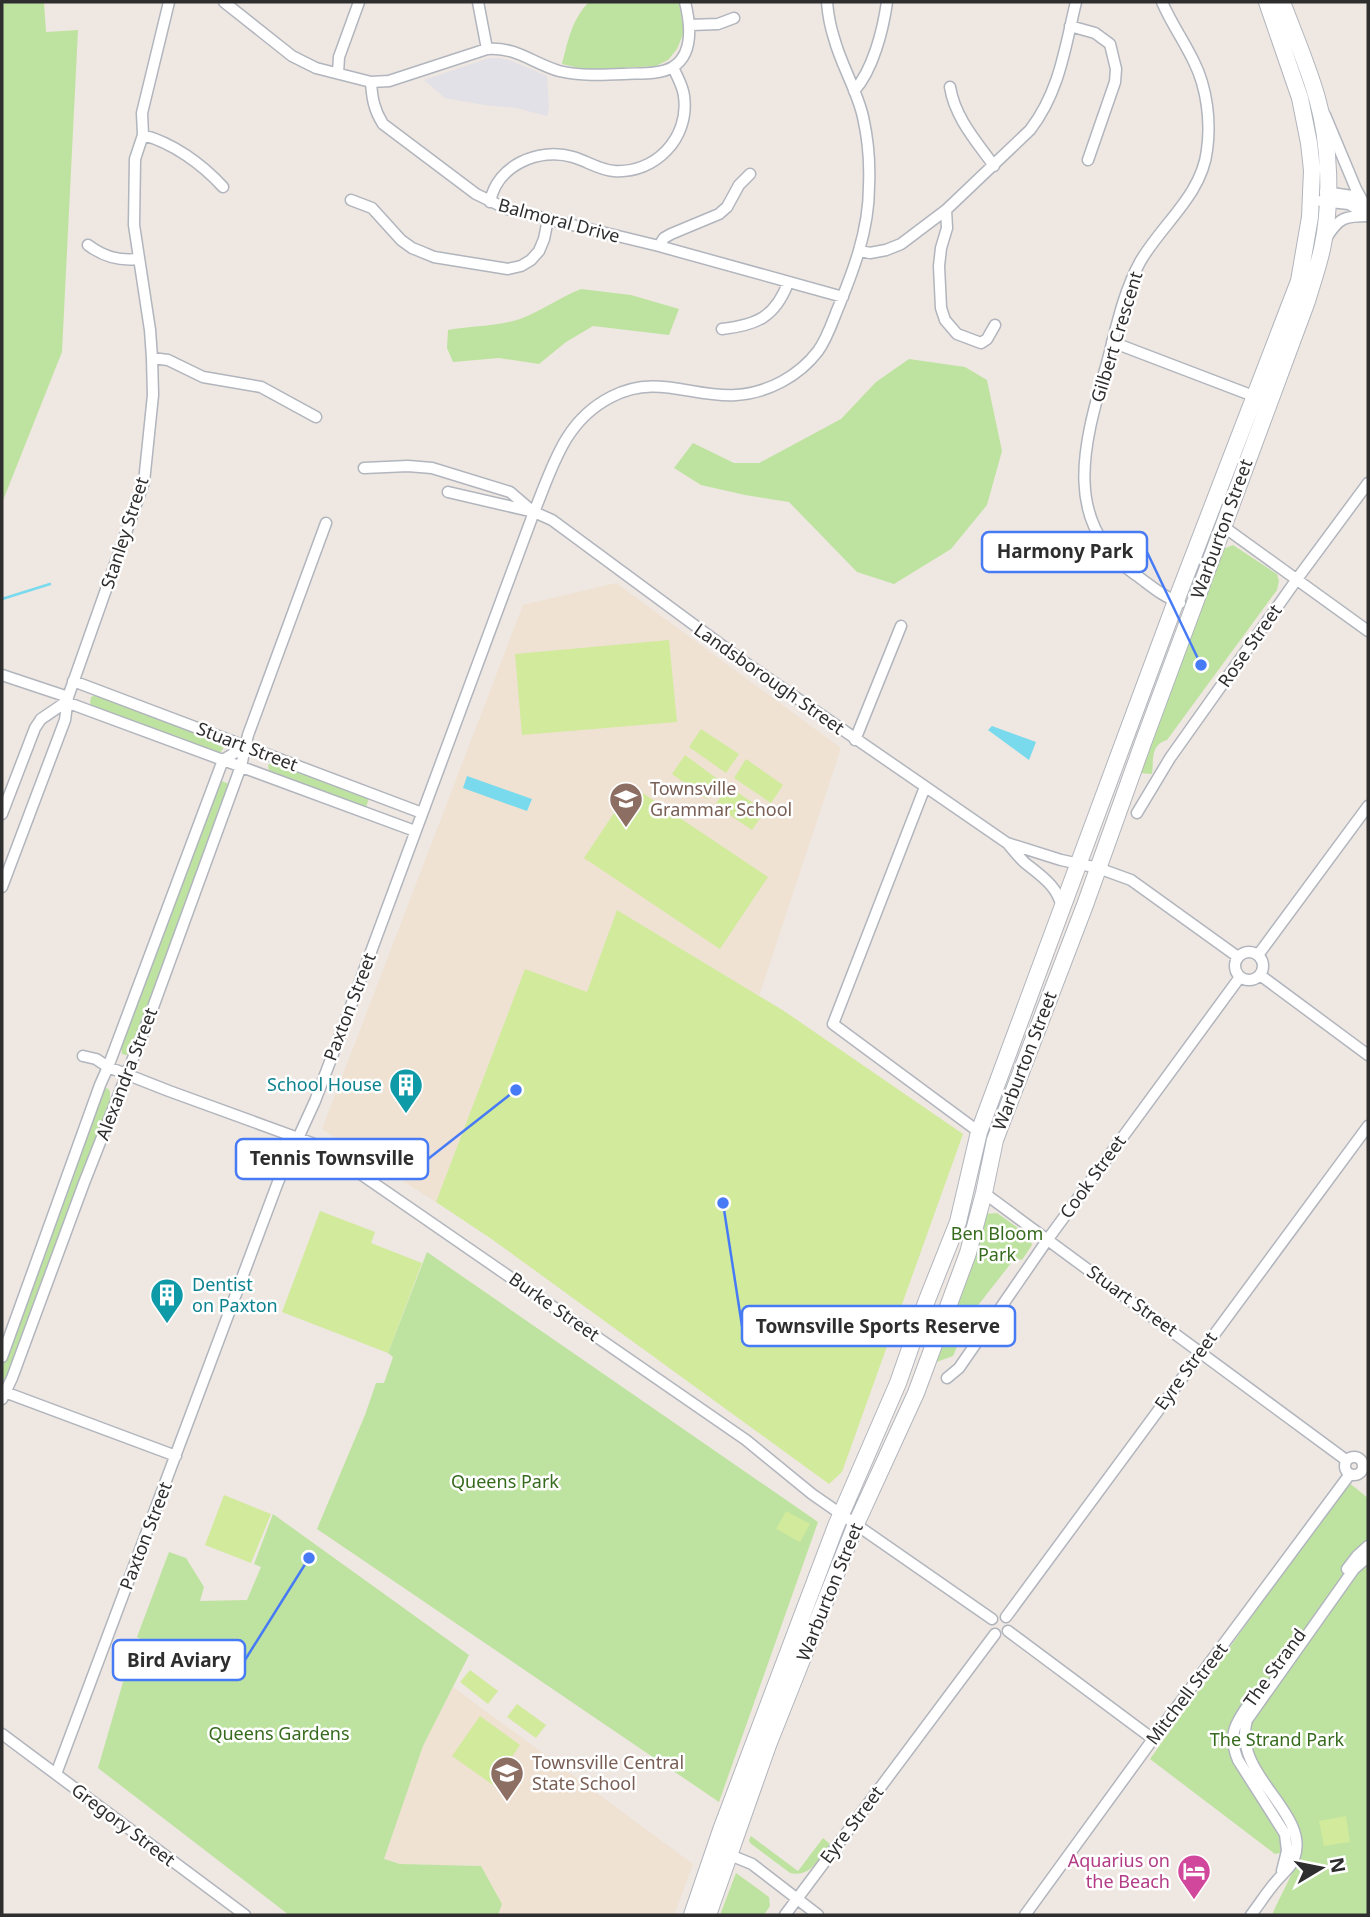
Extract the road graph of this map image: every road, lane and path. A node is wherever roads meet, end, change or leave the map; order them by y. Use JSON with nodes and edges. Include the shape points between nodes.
{"nodes":[{"id":1,"x":169,"y":2,"type":"edge"},
{"id":2,"x":224,"y":2,"type":"edge"},
{"id":3,"x":359,"y":2,"type":"edge"},
{"id":4,"x":478,"y":2,"type":"edge"},
{"id":5,"x":685,"y":2,"type":"edge"},
{"id":6,"x":827,"y":2,"type":"edge"},
{"id":7,"x":887,"y":2,"type":"edge"},
{"id":8,"x":1076,"y":2,"type":"edge"},
{"id":9,"x":1162,"y":2,"type":"edge"},
{"id":10,"x":1267,"y":2,"type":"edge"},
{"id":11,"x":1282,"y":2,"type":"edge"},
{"id":12,"x":734,"y":18,"type":"dead end"},
{"id":13,"x":690,"y":25,"type":"junction"},
{"id":14,"x":1070,"y":26,"type":"junction"},
{"id":15,"x":487,"y":49,"type":"junction"},
{"id":16,"x":673,"y":67,"type":"junction"},
{"id":17,"x":338,"y":73,"type":"junction"},
{"id":18,"x":372,"y":82,"type":"junction"},
{"id":19,"x":950,"y":87,"type":"dead end"},
{"id":20,"x":854,"y":91,"type":"junction"},
{"id":21,"x":1318,"y":100,"type":"junction"},
{"id":22,"x":143,"y":135,"type":"junction"},
{"id":23,"x":1088,"y":160,"type":"dead end"},
{"id":24,"x":994,"y":166,"type":"junction"},
{"id":25,"x":750,"y":174,"type":"dead end"},
{"id":26,"x":223,"y":187,"type":"dead end"},
{"id":27,"x":1319,"y":197,"type":"junction"},
{"id":28,"x":351,"y":200,"type":"dead end"},
{"id":29,"x":490,"y":202,"type":"junction"},
{"id":30,"x":1365,"y":203,"type":"edge"},
{"id":31,"x":946,"y":210,"type":"junction"},
{"id":32,"x":1368,"y":216,"type":"edge"},
{"id":33,"x":548,"y":219,"type":"junction"},
{"id":34,"x":88,"y":245,"type":"dead end"},
{"id":35,"x":659,"y":246,"type":"junction"},
{"id":36,"x":1322,"y":247,"type":"junction"},
{"id":37,"x":860,"y":251,"type":"junction"},
{"id":38,"x":138,"y":259,"type":"junction"},
{"id":39,"x":788,"y":283,"type":"junction"},
{"id":40,"x":843,"y":297,"type":"junction"},
{"id":41,"x":996,"y":325,"type":"dead end"},
{"id":42,"x":722,"y":329,"type":"dead end"},
{"id":43,"x":1112,"y":342,"type":"junction"},
{"id":44,"x":152,"y":358,"type":"junction"},
{"id":45,"x":1256,"y":397,"type":"junction"},
{"id":46,"x":316,"y":417,"type":"dead end"},
{"id":47,"x":364,"y":468,"type":"dead end"},
{"id":48,"x":1368,"y":483,"type":"edge"},
{"id":49,"x":448,"y":492,"type":"dead end"},
{"id":50,"x":534,"y":512,"type":"junction"},
{"id":51,"x":326,"y":523,"type":"dead end"},
{"id":52,"x":1224,"y":527,"type":"junction"},
{"id":53,"x":1297,"y":579,"type":"junction"},
{"id":54,"x":1176,"y":601,"type":"junction"},
{"id":55,"x":1193,"y":607,"type":"junction"},
{"id":56,"x":901,"y":626,"type":"dead end"},
{"id":57,"x":1368,"y":631,"type":"edge"},
{"id":58,"x":2,"y":675,"type":"edge"},
{"id":59,"x":73,"y":681,"type":"junction"},
{"id":60,"x":67,"y":699,"type":"junction"},
{"id":61,"x":855,"y":740,"type":"junction"},
{"id":62,"x":244,"y":747,"type":"junction"},
{"id":63,"x":223,"y":760,"type":"junction"},
{"id":64,"x":241,"y":766,"type":"junction"},
{"id":65,"x":925,"y":788,"type":"junction"},
{"id":66,"x":1368,"y":806,"type":"edge"},
{"id":67,"x":422,"y":813,"type":"junction"},
{"id":68,"x":1137,"y":813,"type":"dead end"},
{"id":69,"x":2,"y":814,"type":"edge"},
{"id":70,"x":415,"y":831,"type":"junction"},
{"id":71,"x":1007,"y":843,"type":"junction"},
{"id":72,"x":1079,"y":864,"type":"junction"},
{"id":73,"x":1098,"y":867,"type":"junction"},
{"id":74,"x":2,"y":887,"type":"edge"},
{"id":75,"x":1062,"y":908,"type":"junction"},
{"id":76,"x":1258,"y":956,"type":"junction"},
{"id":77,"x":1238,"y":957,"type":"junction"},
{"id":78,"x":1260,"y":975,"type":"junction"},
{"id":79,"x":1240,"y":977,"type":"junction"},
{"id":80,"x":1368,"y":1055,"type":"edge"},
{"id":81,"x":83,"y":1056,"type":"dead end"},
{"id":82,"x":108,"y":1067,"type":"junction"},
{"id":83,"x":127,"y":1074,"type":"junction"},
{"id":84,"x":1368,"y":1126,"type":"edge"},
{"id":85,"x":979,"y":1132,"type":"junction"},
{"id":86,"x":298,"y":1138,"type":"junction"},
{"id":87,"x":985,"y":1193,"type":"junction"},
{"id":88,"x":1048,"y":1239,"type":"junction"},
{"id":89,"x":1200,"y":1351,"type":"junction"},
{"id":90,"x":2,"y":1357,"type":"edge"},
{"id":91,"x":947,"y":1378,"type":"dead end"},
{"id":92,"x":3,"y":1394,"type":"edge"},
{"id":93,"x":1368,"y":1449,"type":"edge"},
{"id":94,"x":176,"y":1456,"type":"junction"},
{"id":95,"x":1346,"y":1460,"type":"junction"},
{"id":96,"x":1364,"y":1468,"type":"edge"},
{"id":97,"x":1350,"y":1474,"type":"junction"},
{"id":98,"x":841,"y":1513,"type":"junction"},
{"id":99,"x":856,"y":1524,"type":"junction"},
{"id":100,"x":1368,"y":1546,"type":"edge"},
{"id":101,"x":1368,"y":1557,"type":"edge"},
{"id":102,"x":1006,"y":1617,"type":"junction"},
{"id":103,"x":992,"y":1619,"type":"junction"},
{"id":104,"x":1009,"y":1631,"type":"junction"},
{"id":105,"x":995,"y":1634,"type":"junction"},
{"id":106,"x":2,"y":1734,"type":"edge"},
{"id":107,"x":1153,"y":1739,"type":"junction"},
{"id":108,"x":768,"y":1745,"type":"junction"},
{"id":109,"x":56,"y":1774,"type":"junction"},
{"id":110,"x":721,"y":1830,"type":"junction"},
{"id":111,"x":730,"y":1855,"type":"junction"},
{"id":112,"x":1280,"y":1877,"type":"junction"},
{"id":113,"x":797,"y":1899,"type":"junction"},
{"id":114,"x":245,"y":1915,"type":"edge"},
{"id":115,"x":695,"y":1915,"type":"edge"},
{"id":116,"x":708,"y":1915,"type":"edge"},
{"id":117,"x":785,"y":1915,"type":"edge"},
{"id":118,"x":818,"y":1915,"type":"edge"},
{"id":119,"x":1025,"y":1915,"type":"edge"},
{"id":120,"x":1251,"y":1915,"type":"edge"}],
"edges":[{"from":1,"to":22,"type":"street","name":"Stanley Street","via":[[142,113]]},
{"from":2,"to":17,"type":"street","via":[[292,55]]},
{"from":3,"to":17,"type":"street","via":[[339,57]]},
{"from":4,"to":15,"type":"street"},
{"from":5,"to":13,"type":"street"},
{"from":6,"to":20,"type":"street","name":"Paxton Street","via":[[834,39]]},
{"from":7,"to":20,"type":"street","via":[[876,48],[864,80]]},
{"from":8,"to":14,"type":"street"},
{"from":9,"to":43,"type":"street","name":"Gilbert Crescent","via":[[1202,81],[1208,150],[1194,188],[1133,276]]},
{"from":10,"to":27,"type":"main road","via":[[1300,98]]},
{"from":11,"to":21,"type":"main road"},
{"from":12,"to":13,"type":"street"},
{"from":13,"to":16,"type":"street","via":[[689,40]]},
{"from":14,"to":23,"type":"street","via":[[1103,37],[1110,44],[1116,69]]},
{"from":14,"to":24,"type":"street","via":[[1061,68],[1041,116]]},
{"from":15,"to":16,"type":"street","via":[[502,47],[559,71],[586,75]]},
{"from":15,"to":18,"type":"street","via":[[389,81]]},
{"from":16,"to":29,"type":"street","via":[[682,86],[685,112],[676,140],[657,160],[613,171],[574,158],[537,155],[499,180]]},
{"from":17,"to":18,"type":"street"},
{"from":18,"to":29,"type":"street","name":"Balmoral Drive","via":[[374,109],[383,124]]},
{"from":19,"to":24,"type":"street","via":[[960,119]]},
{"from":20,"to":37,"type":"street","name":"Paxton Street","via":[[863,117],[869,185]]},
{"from":21,"to":27,"type":"main road","via":[[1326,153]]},
{"from":21,"to":30,"type":"street"},
{"from":22,"to":26,"type":"street","via":[[158,139],[207,169]]},
{"from":22,"to":38,"type":"street","name":"Stanley Street","via":[[135,159]]},
{"from":24,"to":31,"type":"street"},
{"from":25,"to":35,"type":"street","via":[[719,214],[671,234]]},
{"from":27,"to":30,"type":"street","via":[[1352,195]]},
{"from":27,"to":32,"type":"street","via":[[1349,204]]},
{"from":27,"to":36,"type":"main road","name":"Warburton Street"},
{"from":27,"to":45,"type":"main road","name":"Warburton Street","via":[[1299,281]]},
{"from":28,"to":33,"type":"street","via":[[372,208],[401,240],[422,252],[508,269],[521,266],[539,251]]},
{"from":29,"to":33,"type":"street","name":"Balmoral Drive"},
{"from":31,"to":37,"type":"street","via":[[901,244],[870,253]]},
{"from":31,"to":41,"type":"street","via":[[939,266],[940,308],[945,320],[957,334],[976,342],[987,339]]},
{"from":32,"to":36,"type":"street","via":[[1349,216],[1338,222]]},
{"from":33,"to":35,"type":"street","name":"Balmoral Drive"},
{"from":34,"to":38,"type":"street","via":[[111,258]]},
{"from":35,"to":39,"type":"street","name":"Balmoral Drive"},
{"from":36,"to":52,"type":"main road","name":"Warburton Street","via":[[1307,301]]},
{"from":37,"to":40,"type":"street","name":"Paxton Street"},
{"from":38,"to":44,"type":"street","name":"Stanley Street"},
{"from":39,"to":40,"type":"street","name":"Balmoral Drive"},
{"from":39,"to":42,"type":"street","via":[[782,300],[769,314],[752,324]]},
{"from":40,"to":50,"type":"street","name":"Paxton Street","via":[[817,351],[779,383],[736,395],[649,387],[614,395],[588,412],[557,453]]},
{"from":43,"to":45,"type":"street"},
{"from":43,"to":54,"type":"street","name":"Gilbert Crescent","via":[[1086,445],[1083,474],[1088,511],[1114,556]]},
{"from":44,"to":46,"type":"street","via":[[203,377],[261,387]]},
{"from":44,"to":59,"type":"street","name":"Stanley Street","via":[[144,482]]},
{"from":45,"to":54,"type":"main road","name":"Warburton Street"},
{"from":47,"to":50,"type":"street","name":"Landsborough Street","via":[[432,468],[510,492]]},
{"from":48,"to":53,"type":"street","name":"Rose Street"},
{"from":49,"to":50,"type":"street","name":"Landsborough Street"},
{"from":50,"to":61,"type":"street","name":"Landsborough Street","via":[[554,521]]},
{"from":50,"to":67,"type":"street","name":"Paxton Street"},
{"from":51,"to":62,"type":"street","name":"Alexandra Street"},
{"from":52,"to":53,"type":"street"},
{"from":52,"to":55,"type":"main road","name":"Warburton Street"},
{"from":53,"to":57,"type":"street"},
{"from":53,"to":68,"type":"street","name":"Rose Street","via":[[1170,758]]},
{"from":54,"to":55,"type":"street","name":"Gilbert Crescent"},
{"from":54,"to":72,"type":"main road","name":"Warburton Street"},
{"from":55,"to":73,"type":"main road","name":"Warburton Street"},
{"from":56,"to":61,"type":"street"},
{"from":58,"to":60,"type":"street","name":"Stuart Street"},
{"from":59,"to":60,"type":"street","name":"Stanley Street"},
{"from":59,"to":62,"type":"street","name":"Stuart Street"},
{"from":60,"to":63,"type":"street","name":"Stuart Street"},
{"from":60,"to":69,"type":"street","via":[[34,728]]},
{"from":60,"to":74,"type":"street","name":"Stanley Street","via":[[65,720]]},
{"from":61,"to":65,"type":"street","name":"Landsborough Street"},
{"from":62,"to":63,"type":"street"},
{"from":62,"to":64,"type":"street","name":"Alexandra Street"},
{"from":62,"to":67,"type":"street","name":"Stuart Street"},
{"from":63,"to":64,"type":"street","name":"Stuart Street"},
{"from":63,"to":82,"type":"street","name":"Alexandra Street"},
{"from":64,"to":70,"type":"street","name":"Stuart Street"},
{"from":64,"to":83,"type":"street","name":"Alexandra Street"},
{"from":65,"to":71,"type":"street","name":"Landsborough Street"},
{"from":65,"to":85,"type":"street","via":[[833,1024]]},
{"from":66,"to":76,"type":"street"},
{"from":67,"to":70,"type":"street","name":"Paxton Street"},
{"from":70,"to":86,"type":"street","name":"Paxton Street"},
{"from":71,"to":72,"type":"street","name":"Landsborough Street"},
{"from":71,"to":75,"type":"street","name":"Landsborough Street","via":[[1055,888]]},
{"from":72,"to":73,"type":"street","name":"Landsborough Street"},
{"from":72,"to":75,"type":"main road","name":"Warburton Street"},
{"from":73,"to":77,"type":"street","name":"Landsborough Street","via":[[1131,880]]},
{"from":73,"to":87,"type":"main road","name":"Warburton Street","via":[[995,1140]]},
{"from":75,"to":85,"type":"main road","name":"Warburton Street"},
{"from":76,"to":77,"type":"street","via":[[1250,952]]},
{"from":76,"to":78,"type":"street","via":[[1263,962]]},
{"from":77,"to":79,"type":"street","via":[[1235,965]]},
{"from":78,"to":79,"type":"street","via":[[1253,980]]},
{"from":78,"to":80,"type":"street"},
{"from":79,"to":88,"type":"street","name":"Cook Street"},
{"from":81,"to":82,"type":"street","name":"Burke Street"},
{"from":82,"to":83,"type":"street","name":"Burke Street"},
{"from":82,"to":90,"type":"street","name":"Alexandra Street"},
{"from":83,"to":86,"type":"street","name":"Burke Street"},
{"from":83,"to":92,"type":"street","name":"Alexandra Street"},
{"from":84,"to":89,"type":"street","name":"Eyre Street"},
{"from":85,"to":98,"type":"main road","name":"Warburton Street","via":[[958,1223],[898,1383]]},
{"from":86,"to":94,"type":"street","name":"Paxton Street"},
{"from":86,"to":98,"type":"street","name":"Burke Street","via":[[320,1146],[506,1274],[746,1440]]},
{"from":87,"to":88,"type":"street","name":"Stuart Street"},
{"from":87,"to":99,"type":"main road","name":"Warburton Street","via":[[916,1393]]},
{"from":88,"to":89,"type":"street","name":"Stuart Street"},
{"from":88,"to":91,"type":"street","name":"Cook Street","via":[[959,1368]]},
{"from":89,"to":95,"type":"street","name":"Stuart Street"},
{"from":89,"to":102,"type":"street","name":"Eyre Street"},
{"from":92,"to":94,"type":"street"},
{"from":93,"to":96,"type":"street"},
{"from":94,"to":109,"type":"street","name":"Paxton Street"},
{"from":95,"to":96,"type":"street","via":[[1352,1457]]},
{"from":95,"to":97,"type":"street"},
{"from":96,"to":97,"type":"street"},
{"from":97,"to":107,"type":"street","name":"Mitchell Street"},
{"from":98,"to":99,"type":"street","name":"Burke Street"},
{"from":98,"to":110,"type":"main road","name":"Warburton Street"},
{"from":99,"to":103,"type":"street","name":"Burke Street"},
{"from":99,"to":108,"type":"main road","name":"Warburton Street"},
{"from":100,"to":112,"type":"street","name":"The Strand","via":[[1239,1717],[1233,1732],[1238,1760],[1284,1834],[1287,1851]]},
{"from":101,"to":112,"type":"street","name":"The Strand","via":[[1330,1602],[1244,1729],[1248,1756],[1296,1833],[1295,1858]]},
{"from":102,"to":103,"type":"street"},
{"from":102,"to":104,"type":"street"},
{"from":103,"to":105,"type":"street"},
{"from":104,"to":105,"type":"street"},
{"from":104,"to":107,"type":"street"},
{"from":105,"to":113,"type":"street","name":"Eyre Street"},
{"from":106,"to":109,"type":"street","name":"Gregory Street"},
{"from":107,"to":119,"type":"street","name":"Mitchell Street"},
{"from":108,"to":110,"type":"main road","via":[[751,1769],[734,1816]]},
{"from":108,"to":111,"type":"main road","name":"Warburton Street"},
{"from":109,"to":114,"type":"street","name":"Gregory Street"},
{"from":110,"to":115,"type":"main road","name":"Warburton Street"},
{"from":111,"to":113,"type":"street","via":[[752,1864]]},
{"from":111,"to":115,"type":"main road","via":[[718,1864]]},
{"from":111,"to":116,"type":"main road","name":"Warburton Street"},
{"from":112,"to":120,"type":"street","name":"The Strand"},
{"from":113,"to":117,"type":"street","name":"Eyre Street"},
{"from":113,"to":118,"type":"street"}]}
